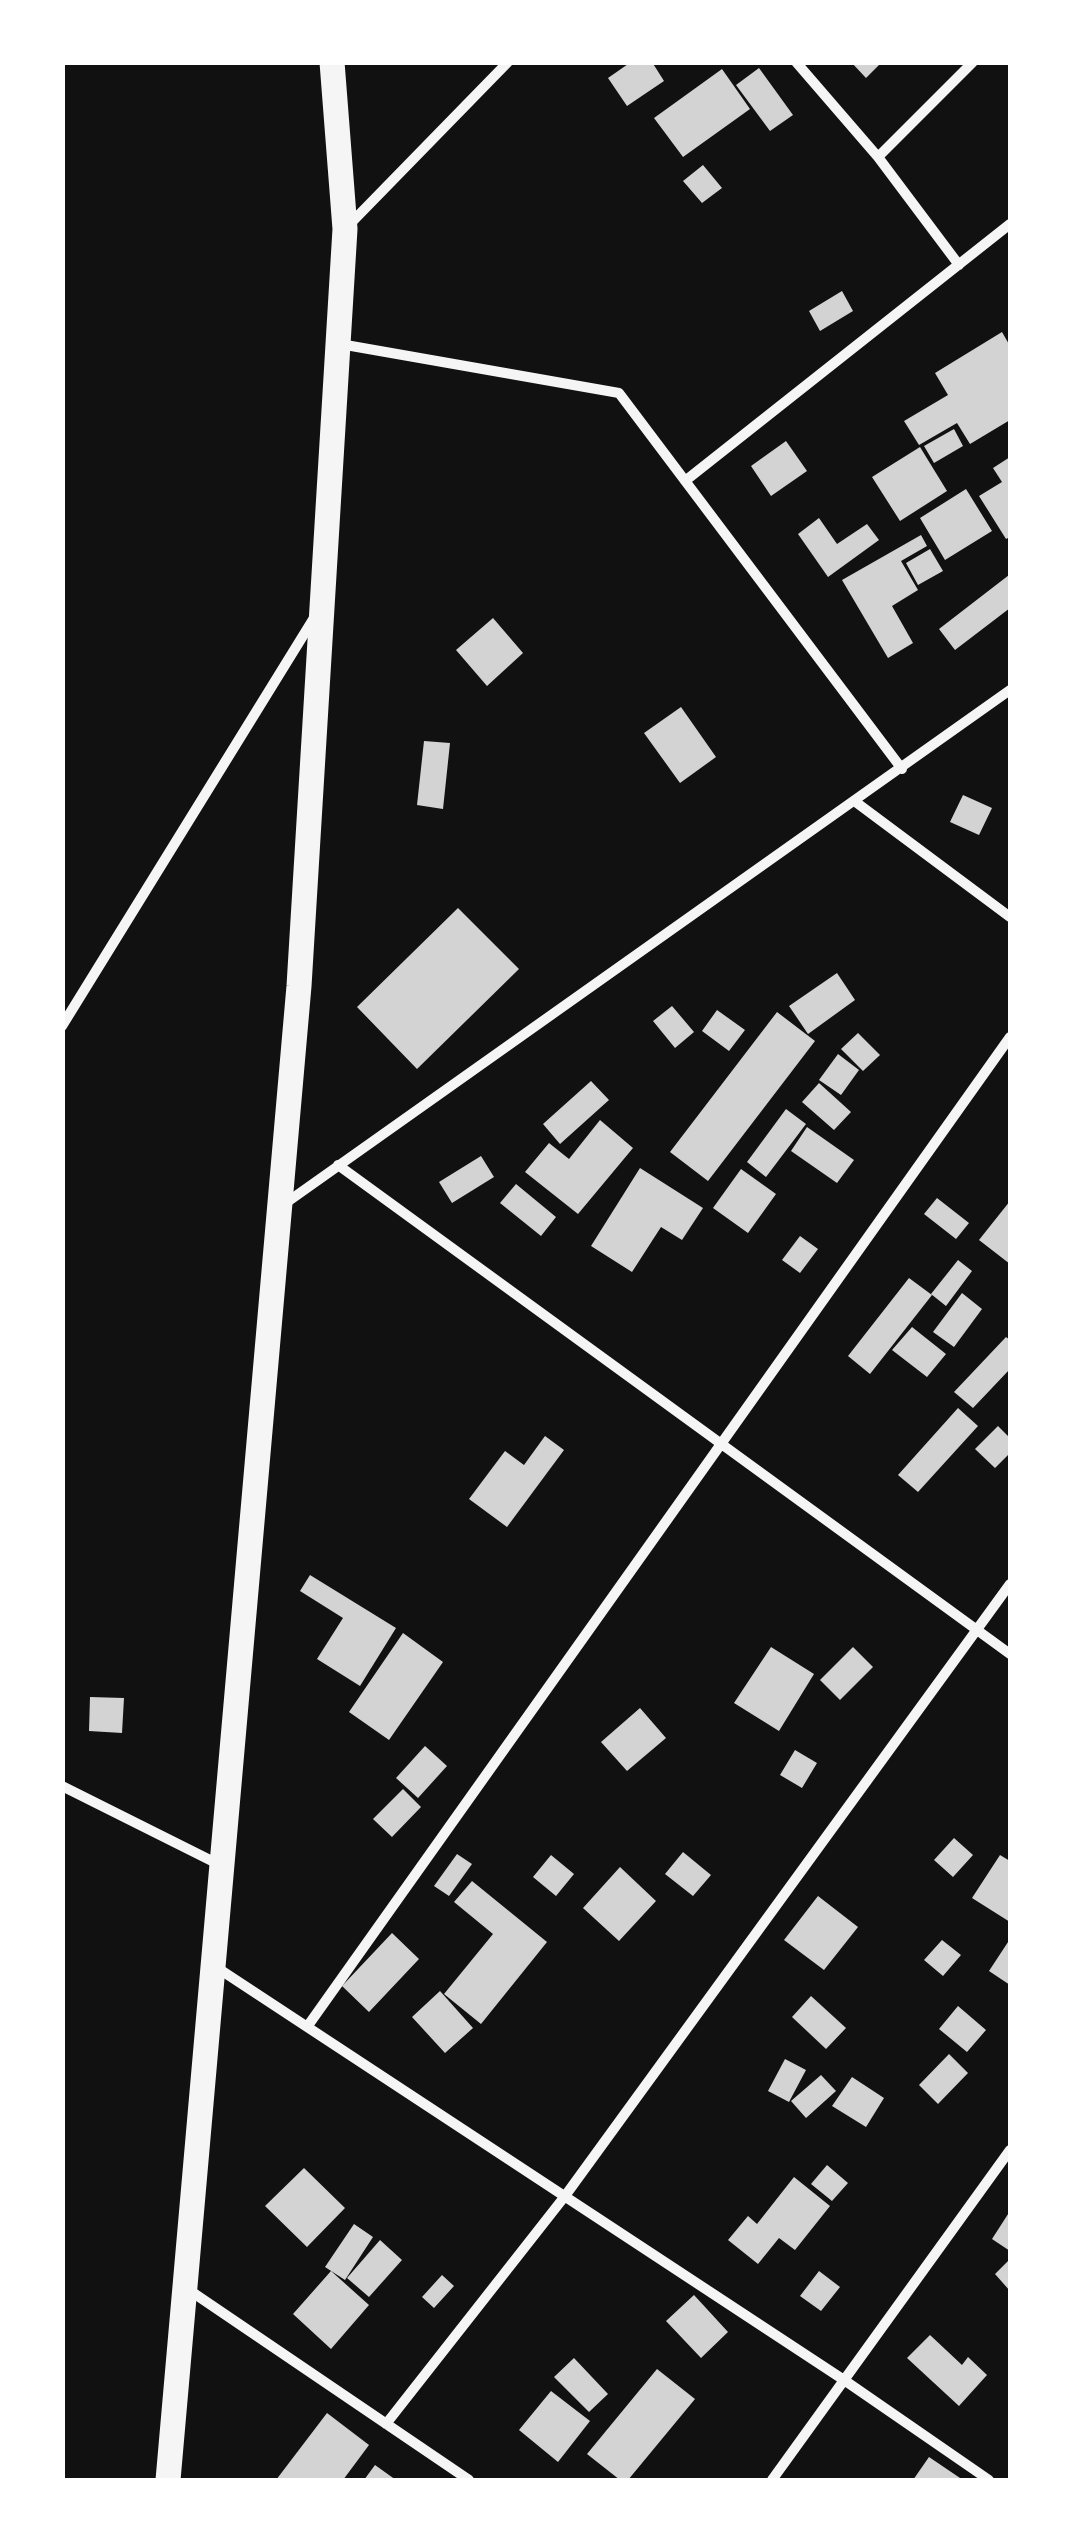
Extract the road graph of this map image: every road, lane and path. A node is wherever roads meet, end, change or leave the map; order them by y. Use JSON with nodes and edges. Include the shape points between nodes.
{"nodes":[{"id":1,"x":332,"y":62,"type":"edge"},
{"id":2,"x":508,"y":62,"type":"edge"},
{"id":3,"x":796,"y":62,"type":"edge"},
{"id":4,"x":974,"y":62,"type":"edge"},
{"id":5,"x":878,"y":158,"type":"junction"},
{"id":6,"x":1010,"y":224,"type":"edge"},
{"id":7,"x":345,"y":229,"type":"junction"},
{"id":8,"x":959,"y":264,"type":"junction"},
{"id":9,"x":338,"y":344,"type":"junction"},
{"id":10,"x":685,"y":480,"type":"junction"},
{"id":11,"x":322,"y":605,"type":"junction"},
{"id":12,"x":1010,"y":690,"type":"edge"},
{"id":13,"x":902,"y":770,"type":"junction"},
{"id":14,"x":856,"y":803,"type":"junction"},
{"id":15,"x":1010,"y":917,"type":"edge"},
{"id":16,"x":62,"y":1026,"type":"edge"},
{"id":17,"x":1010,"y":1037,"type":"edge"},
{"id":18,"x":338,"y":1165,"type":"junction"},
{"id":19,"x":278,"y":1208,"type":"junction"},
{"id":20,"x":721,"y":1444,"type":"junction"},
{"id":21,"x":1010,"y":1584,"type":"edge"},
{"id":22,"x":977,"y":1630,"type":"junction"},
{"id":23,"x":1010,"y":1654,"type":"edge"},
{"id":24,"x":62,"y":1786,"type":"edge"},
{"id":25,"x":221,"y":1866,"type":"junction"},
{"id":26,"x":212,"y":1965,"type":"junction"},
{"id":27,"x":306,"y":2026,"type":"junction"},
{"id":28,"x":1010,"y":2150,"type":"edge"},
{"id":29,"x":564,"y":2196,"type":"junction"},
{"id":30,"x":184,"y":2287,"type":"junction"},
{"id":31,"x":844,"y":2380,"type":"junction"},
{"id":32,"x":386,"y":2424,"type":"junction"},
{"id":33,"x":168,"y":2480,"type":"edge"},
{"id":34,"x":469,"y":2480,"type":"edge"},
{"id":35,"x":772,"y":2480,"type":"edge"},
{"id":36,"x":989,"y":2480,"type":"edge"}],
"edges":[{"from":1,"to":7,"type":"main road"},
{"from":2,"to":7,"type":"street"},
{"from":3,"to":5,"type":"street"},
{"from":4,"to":5,"type":"street"},
{"from":5,"to":8,"type":"street"},
{"from":6,"to":8,"type":"street"},
{"from":7,"to":9,"type":"main road"},
{"from":8,"to":10,"type":"street"},
{"from":9,"to":10,"type":"street","via":[[619,393]]},
{"from":9,"to":11,"type":"main road"},
{"from":10,"to":13,"type":"street"},
{"from":11,"to":16,"type":"street"},
{"from":11,"to":19,"type":"main road"},
{"from":12,"to":13,"type":"street"},
{"from":13,"to":14,"type":"street"},
{"from":14,"to":15,"type":"street"},
{"from":14,"to":18,"type":"street"},
{"from":17,"to":20,"type":"street"},
{"from":18,"to":19,"type":"street"},
{"from":18,"to":20,"type":"street"},
{"from":19,"to":25,"type":"main road"},
{"from":20,"to":22,"type":"street"},
{"from":20,"to":27,"type":"street"},
{"from":21,"to":22,"type":"street"},
{"from":22,"to":23,"type":"street"},
{"from":22,"to":29,"type":"street"},
{"from":24,"to":25,"type":"street"},
{"from":25,"to":26,"type":"main road"},
{"from":26,"to":27,"type":"street"},
{"from":26,"to":30,"type":"main road"},
{"from":27,"to":29,"type":"street"},
{"from":28,"to":31,"type":"street"},
{"from":29,"to":31,"type":"street"},
{"from":29,"to":32,"type":"street"},
{"from":30,"to":32,"type":"street"},
{"from":30,"to":33,"type":"main road"},
{"from":31,"to":35,"type":"street"},
{"from":31,"to":36,"type":"street"},
{"from":32,"to":34,"type":"street"}]}
